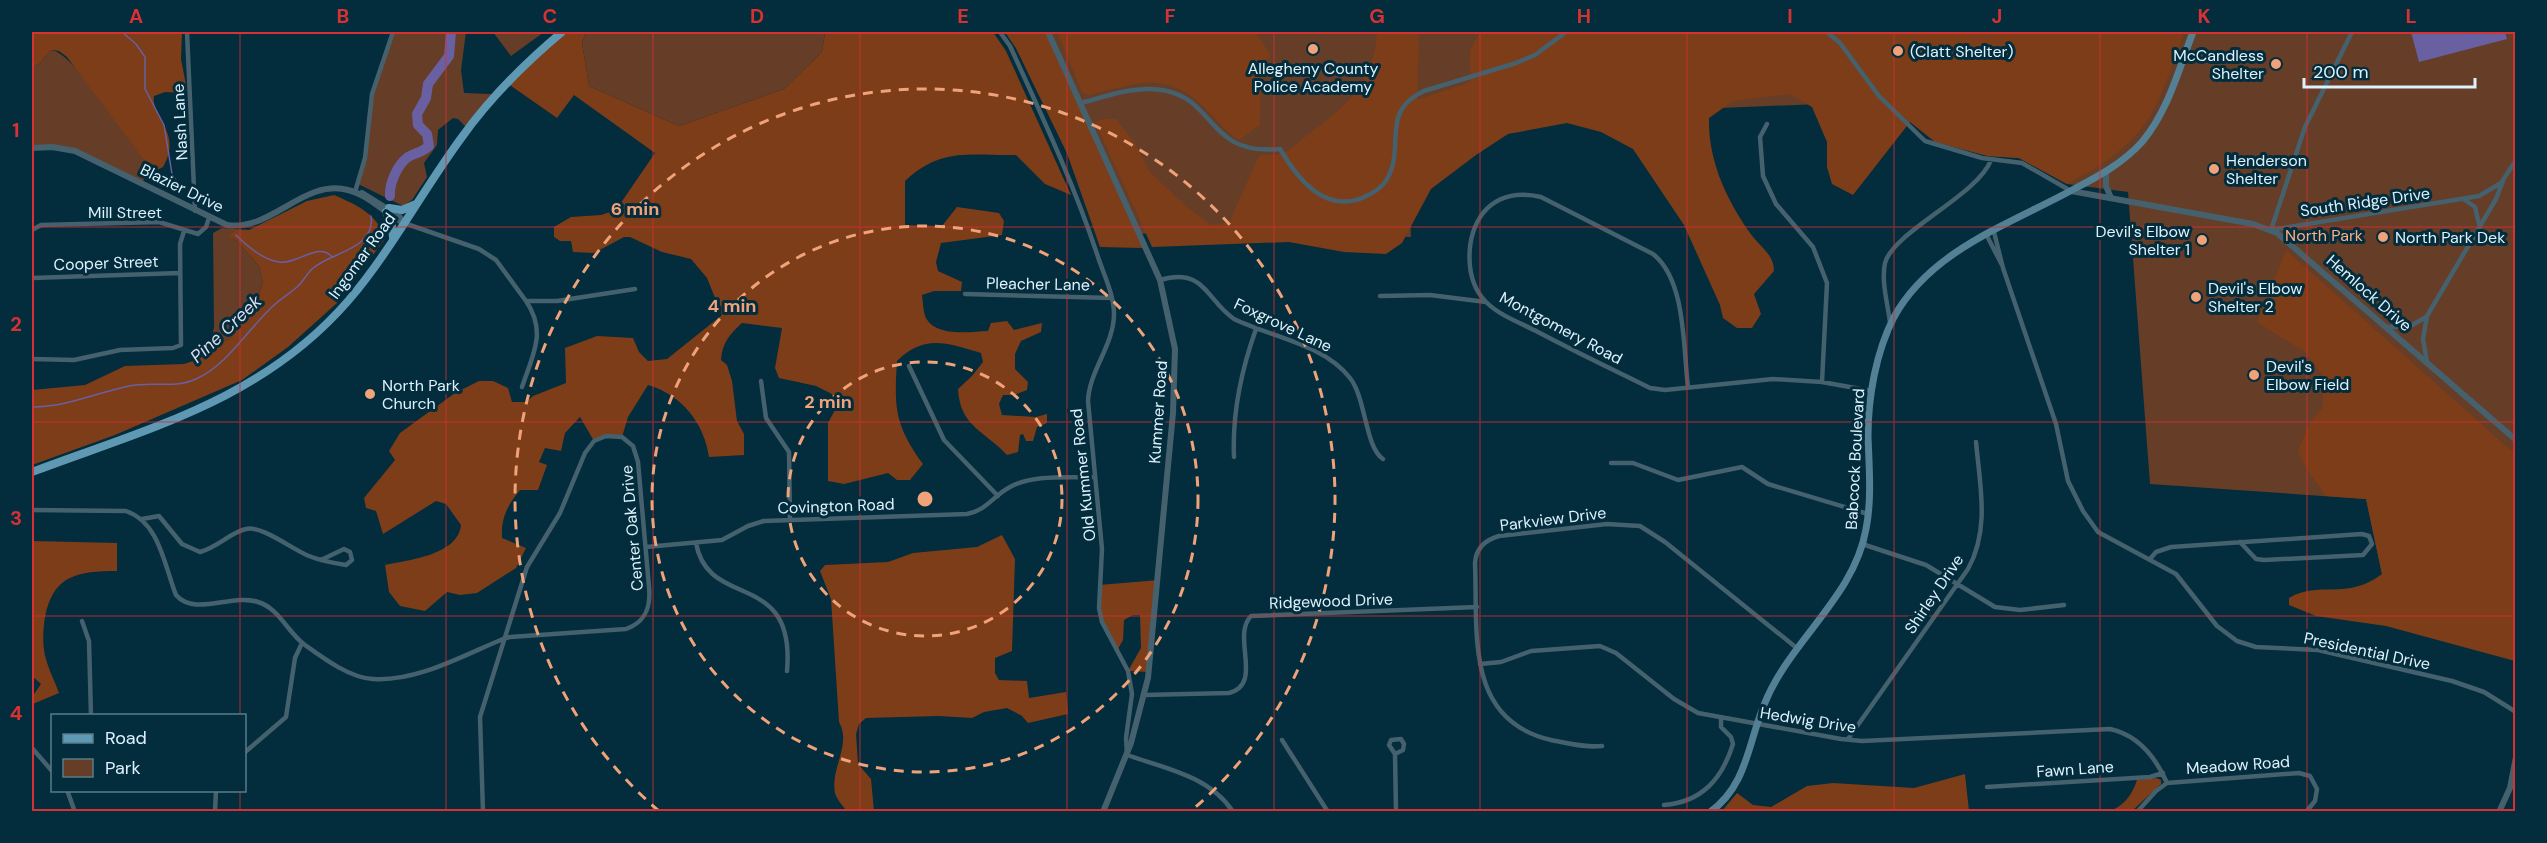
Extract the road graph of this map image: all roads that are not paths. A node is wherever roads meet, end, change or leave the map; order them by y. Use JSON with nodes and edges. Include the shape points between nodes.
{"nodes":[{"id":1,"x":187,"y":32,"type":"edge"},
{"id":2,"x":393,"y":32,"type":"edge"},
{"id":3,"x":562,"y":32,"type":"edge"},
{"id":4,"x":1000,"y":32,"type":"edge"},
{"id":5,"x":1047,"y":32,"type":"edge"},
{"id":6,"x":1566,"y":32,"type":"edge"},
{"id":7,"x":1827,"y":32,"type":"edge"},
{"id":8,"x":2193,"y":32,"type":"edge"},
{"id":9,"x":2352,"y":32,"type":"edge"},
{"id":10,"x":1081,"y":103,"type":"junction"},
{"id":11,"x":1767,"y":124,"type":"dead end"},
{"id":12,"x":32,"y":148,"type":"edge"},
{"id":13,"x":1991,"y":160,"type":"junction"},
{"id":14,"x":2516,"y":160,"type":"edge"},
{"id":15,"x":2106,"y":172,"type":"junction"},
{"id":16,"x":2504,"y":179,"type":"junction"},
{"id":17,"x":2071,"y":191,"type":"junction"},
{"id":18,"x":355,"y":192,"type":"junction"},
{"id":19,"x":2112,"y":198,"type":"junction"},
{"id":20,"x":2463,"y":200,"type":"junction"},
{"id":21,"x":417,"y":203,"type":"junction"},
{"id":22,"x":387,"y":210,"type":"junction"},
{"id":23,"x":195,"y":211,"type":"junction"},
{"id":24,"x":209,"y":218,"type":"junction"},
{"id":25,"x":404,"y":223,"type":"junction"},
{"id":26,"x":2479,"y":224,"type":"junction"},
{"id":27,"x":2271,"y":230,"type":"junction"},
{"id":28,"x":32,"y":231,"type":"edge"},
{"id":29,"x":184,"y":231,"type":"junction"},
{"id":30,"x":1990,"y":234,"type":"junction"},
{"id":31,"x":393,"y":240,"type":"junction"},
{"id":32,"x":180,"y":273,"type":"junction"},
{"id":33,"x":32,"y":278,"type":"edge"},
{"id":34,"x":1160,"y":280,"type":"junction"},
{"id":35,"x":635,"y":290,"type":"dead end"},
{"id":36,"x":965,"y":294,"type":"dead end"},
{"id":37,"x":1380,"y":296,"type":"dead end"},
{"id":38,"x":1112,"y":298,"type":"junction"},
{"id":39,"x":526,"y":301,"type":"junction"},
{"id":40,"x":1486,"y":302,"type":"junction"},
{"id":41,"x":2427,"y":316,"type":"junction"},
{"id":42,"x":1890,"y":325,"type":"junction"},
{"id":43,"x":2387,"y":327,"type":"junction"},
{"id":44,"x":1256,"y":329,"type":"junction"},
{"id":45,"x":32,"y":359,"type":"edge"},
{"id":46,"x":2427,"y":362,"type":"junction"},
{"id":47,"x":909,"y":366,"type":"dead end"},
{"id":48,"x":762,"y":381,"type":"dead end"},
{"id":49,"x":1821,"y":382,"type":"junction"},
{"id":50,"x":522,"y":387,"type":"dead end"},
{"id":51,"x":1688,"y":387,"type":"junction"},
{"id":52,"x":1872,"y":391,"type":"junction"},
{"id":53,"x":2516,"y":440,"type":"edge"},
{"id":54,"x":1976,"y":442,"type":"dead end"},
{"id":55,"x":1234,"y":457,"type":"dead end"},
{"id":56,"x":1383,"y":459,"type":"dead end"},
{"id":57,"x":1611,"y":463,"type":"dead end"},
{"id":58,"x":32,"y":472,"type":"edge"},
{"id":59,"x":1094,"y":477,"type":"junction"},
{"id":60,"x":998,"y":496,"type":"junction"},
{"id":61,"x":32,"y":510,"type":"edge"},
{"id":62,"x":1868,"y":514,"type":"junction"},
{"id":63,"x":142,"y":519,"type":"junction"},
{"id":64,"x":790,"y":519,"type":"junction"},
{"id":65,"x":2240,"y":542,"type":"junction"},
{"id":66,"x":696,"y":543,"type":"junction"},
{"id":67,"x":1862,"y":544,"type":"junction"},
{"id":68,"x":646,"y":547,"type":"junction"},
{"id":69,"x":2150,"y":559,"type":"junction"},
{"id":70,"x":321,"y":560,"type":"junction"},
{"id":71,"x":1957,"y":584,"type":"junction"},
{"id":72,"x":2064,"y":605,"type":"dead end"},
{"id":73,"x":1477,"y":607,"type":"junction"},
{"id":74,"x":82,"y":621,"type":"dead end"},
{"id":75,"x":503,"y":639,"type":"junction"},
{"id":76,"x":302,"y":643,"type":"junction"},
{"id":77,"x":1798,"y":650,"type":"junction"},
{"id":78,"x":1480,"y":664,"type":"junction"},
{"id":79,"x":787,"y":671,"type":"dead end"},
{"id":80,"x":1144,"y":695,"type":"junction"},
{"id":81,"x":2516,"y":712,"type":"edge"},
{"id":82,"x":91,"y":714,"type":"edge"},
{"id":83,"x":1721,"y":719,"type":"junction"},
{"id":84,"x":1758,"y":724,"type":"junction"},
{"id":85,"x":1282,"y":740,"type":"dead end"},
{"id":86,"x":1848,"y":740,"type":"junction"},
{"id":87,"x":1602,"y":746,"type":"dead end"},
{"id":88,"x":32,"y":748,"type":"edge"},
{"id":89,"x":246,"y":751,"type":"edge"},
{"id":90,"x":1395,"y":754,"type":"dead end"},
{"id":91,"x":1127,"y":755,"type":"junction"},
{"id":92,"x":2516,"y":757,"type":"edge"},
{"id":93,"x":51,"y":770,"type":"edge"},
{"id":94,"x":2163,"y":773,"type":"junction"},
{"id":95,"x":2167,"y":783,"type":"junction"},
{"id":96,"x":1988,"y":787,"type":"dead end"},
{"id":97,"x":68,"y":792,"type":"edge"},
{"id":98,"x":216,"y":792,"type":"edge"},
{"id":99,"x":1664,"y":805,"type":"dead end"},
{"id":100,"x":75,"y":812,"type":"edge"},
{"id":101,"x":214,"y":812,"type":"edge"},
{"id":102,"x":483,"y":812,"type":"edge"},
{"id":103,"x":1103,"y":812,"type":"edge"},
{"id":104,"x":1233,"y":812,"type":"edge"},
{"id":105,"x":1328,"y":812,"type":"edge"},
{"id":106,"x":1396,"y":812,"type":"edge"},
{"id":107,"x":1710,"y":812,"type":"edge"},
{"id":108,"x":2137,"y":812,"type":"edge"},
{"id":109,"x":2306,"y":812,"type":"edge"},
{"id":110,"x":2499,"y":812,"type":"edge"}],
"edges":[{"from":1,"to":23,"type":"street","name":"Nash Lane"},
{"from":2,"to":18,"type":"street","via":[[372,94],[365,158]]},
{"from":3,"to":21,"type":"main road","name":"Ingomar Road","via":[[494,97]]},
{"from":4,"to":38,"type":"street","name":"Old Kummer Road","via":[[1062,158]]},
{"from":5,"to":10,"type":"street","name":"Kummer Road"},
{"from":6,"to":10,"type":"street","via":[[1526,59],[1412,97],[1396,122],[1387,179],[1373,193],[1354,201],[1317,194],[1299,177],[1280,149],[1254,150],[1234,143],[1188,100],[1174,93],[1140,90]]},
{"from":7,"to":13,"type":"street","via":[[1840,43],[1879,96],[1925,141]]},
{"from":8,"to":15,"type":"main road","name":"Babcock Boulevard","via":[[2152,129],[2132,152]]},
{"from":9,"to":27,"type":"street","name":"South Ridge Drive","via":[[2305,127]]},
{"from":10,"to":34,"type":"street","name":"Kummer Road"},
{"from":11,"to":49,"type":"street","via":[[1760,138],[1763,176],[1776,204],[1813,247],[1827,283]]},
{"from":12,"to":23,"type":"street","name":"Blazier Drive","via":[[75,151]]},
{"from":13,"to":17,"type":"street","via":[[2022,163]]},
{"from":13,"to":42,"type":"street","via":[[1976,181],[1890,253],[1884,272]]},
{"from":14,"to":16,"type":"street","name":"South Ridge Drive"},
{"from":15,"to":17,"type":"main road","name":"Babcock Boulevard"},
{"from":15,"to":19,"type":"street","via":[[2106,186]]},
{"from":16,"to":20,"type":"street","name":"South Ridge Drive","via":[[2486,194]]},
{"from":16,"to":26,"type":"street","name":"South Ridge Drive"},
{"from":17,"to":19,"type":"street","name":"Hemlock Drive"},
{"from":17,"to":30,"type":"main road","name":"Babcock Boulevard"},
{"from":18,"to":22,"type":"street","name":"Blazier Drive","via":[[364,193]]},
{"from":18,"to":24,"type":"street","name":"Blazier Drive","via":[[323,190],[247,225],[227,225]]},
{"from":19,"to":27,"type":"street","name":"Hemlock Drive"},
{"from":20,"to":26,"type":"street","via":[[2475,207]]},
{"from":20,"to":27,"type":"street","name":"South Ridge Drive"},
{"from":21,"to":22,"type":"main road","via":[[402,210]]},
{"from":21,"to":25,"type":"main road","name":"Ingomar Road"},
{"from":22,"to":25,"type":"street","name":"Blazier Drive"},
{"from":22,"to":31,"type":"main road"},
{"from":23,"to":24,"type":"street","name":"Blazier Drive"},
{"from":24,"to":29,"type":"street","name":"Mill Street","via":[[198,234]]},
{"from":25,"to":31,"type":"main road","name":"Ingomar Road"},
{"from":25,"to":39,"type":"street","via":[[480,249],[496,260]]},
{"from":26,"to":41,"type":"street","name":"South Ridge Drive"},
{"from":27,"to":43,"type":"street","name":"Hemlock Drive"},
{"from":28,"to":29,"type":"street","name":"Mill Street","via":[[41,225],[159,222]]},
{"from":29,"to":32,"type":"street"},
{"from":30,"to":42,"type":"main road","name":"Babcock Boulevard","via":[[1928,273]]},
{"from":30,"to":69,"type":"street","name":"Presidential Drive","via":[[2052,413],[2074,494],[2098,532]]},
{"from":31,"to":58,"type":"main road","name":"Ingomar Road","via":[[333,317],[302,347],[256,380],[207,406]]},
{"from":32,"to":33,"type":"street","name":"Cooper Street"},
{"from":32,"to":45,"type":"street","via":[[181,345],[120,350],[74,360]]},
{"from":34,"to":44,"type":"street","name":"Foxgrove Lane","via":[[1193,280],[1207,288],[1226,313]]},
{"from":34,"to":80,"type":"street","name":"Kummer Road","via":[[1173,333],[1176,376],[1154,634]]},
{"from":35,"to":39,"type":"street","via":[[557,301]]},
{"from":36,"to":38,"type":"street","name":"Pleacher Lane"},
{"from":37,"to":40,"type":"street","via":[[1430,295]]},
{"from":38,"to":59,"type":"street","name":"Old Kummer Road","via":[[1112,330],[1088,394]]},
{"from":39,"to":50,"type":"street","via":[[539,329]]},
{"from":40,"to":51,"type":"street","name":"Montgomery Road","via":[[1508,317],[1650,388]]},
{"from":40,"to":51,"type":"street","name":"Montgomery Road","via":[[1474,280],[1469,258],[1478,220],[1491,205],[1511,196],[1531,195],[1550,201],[1653,254],[1668,267],[1675,286]]},
{"from":41,"to":43,"type":"street","via":[[2409,327]]},
{"from":41,"to":46,"type":"street","name":"South Ridge Drive","via":[[2423,339]]},
{"from":42,"to":52,"type":"main road","name":"Babcock Boulevard"},
{"from":43,"to":46,"type":"street","name":"Hemlock Drive"},
{"from":44,"to":55,"type":"street","via":[[1238,393]]},
{"from":44,"to":56,"type":"street","name":"Foxgrove Lane","via":[[1323,356],[1349,376],[1360,394],[1376,453]]},
{"from":46,"to":53,"type":"street","name":"Hemlock Drive"},
{"from":47,"to":60,"type":"street","via":[[944,440]]},
{"from":48,"to":64,"type":"street","via":[[766,418],[789,452]]},
{"from":49,"to":51,"type":"street","name":"Montgomery Road","via":[[1773,379]]},
{"from":49,"to":52,"type":"street","name":"Montgomery Road"},
{"from":52,"to":62,"type":"main road","name":"Babcock Boulevard","via":[[1868,420]]},
{"from":54,"to":71,"type":"street","name":"Shirley Drive","via":[[1982,527],[1972,561]]},
{"from":57,"to":62,"type":"street","via":[[1633,463],[1678,480],[1742,467],[1768,484]]},
{"from":59,"to":60,"type":"street","name":"Covington Road","via":[[1026,481]]},
{"from":59,"to":91,"type":"street","name":"Old Kummer Road","via":[[1102,549],[1100,614],[1128,671],[1132,694]]},
{"from":60,"to":64,"type":"street","name":"Covington Road","via":[[984,508],[967,514]]},
{"from":61,"to":63,"type":"street","via":[[126,512]]},
{"from":62,"to":67,"type":"main road","name":"Babcock Boulevard"},
{"from":63,"to":70,"type":"street","via":[[159,516],[182,544],[200,552],[216,548],[246,529],[261,529],[288,547]]},
{"from":63,"to":76,"type":"street","name":"Center Oak Drive","via":[[154,532],[180,601],[194,605],[236,599],[259,602],[272,609]]},
{"from":64,"to":66,"type":"street","name":"Covington Road","via":[[758,522],[722,540]]},
{"from":65,"to":65,"type":"street","via":[[2259,560],[2363,555],[2372,544],[2362,534]]},
{"from":65,"to":69,"type":"street","via":[[2162,549]]},
{"from":66,"to":68,"type":"street","name":"Covington Road"},
{"from":66,"to":79,"type":"street","via":[[700,558],[711,573],[762,599],[776,612],[788,639]]},
{"from":67,"to":71,"type":"street","via":[[1926,565]]},
{"from":67,"to":77,"type":"main road","name":"Babcock Boulevard","via":[[1846,581]]},
{"from":68,"to":75,"type":"street","name":"Center Oak Drive","via":[[649,603],[637,624],[619,630]]},
{"from":68,"to":75,"type":"street","name":"Center Oak Drive","via":[[635,450],[617,435],[597,438],[588,447],[560,513],[526,567]]},
{"from":69,"to":81,"type":"street","name":"Presidential Drive","via":[[2176,574],[2217,626],[2237,641],[2256,647],[2318,650],[2452,681],[2477,689]]},
{"from":70,"to":70,"type":"street","via":[[346,565],[352,560],[350,552],[344,549]]},
{"from":71,"to":72,"type":"street","via":[[1981,601],[2000,608]]},
{"from":71,"to":86,"type":"street","name":"Shirley Drive"},
{"from":73,"to":77,"type":"street","name":"Parkview Drive","via":[[1476,558],[1480,547],[1489,540],[1628,523],[1665,542]]},
{"from":73,"to":78,"type":"street","name":"Parkview Drive"},
{"from":73,"to":80,"type":"street","name":"Ridgewood Drive","via":[[1251,616],[1244,629],[1245,680],[1235,692]]},
{"from":74,"to":82,"type":"street","via":[[89,641]]},
{"from":75,"to":76,"type":"street","name":"Center Oak Drive","via":[[432,668],[400,677],[372,679],[352,673]]},
{"from":75,"to":102,"type":"street","via":[[480,717]]},
{"from":76,"to":89,"type":"street","via":[[295,658],[286,717]]},
{"from":77,"to":84,"type":"main road","name":"Babcock Boulevard","via":[[1770,690]]},
{"from":78,"to":83,"type":"street","name":"Hedwig Drive","via":[[1501,662],[1531,651],[1600,646],[1616,653],[1687,708]]},
{"from":78,"to":87,"type":"street","name":"Parkview Drive","via":[[1481,677],[1491,698],[1521,729],[1557,741]]},
{"from":80,"to":91,"type":"street","name":"Kummer Road"},
{"from":83,"to":84,"type":"street","name":"Hedwig Drive"},
{"from":83,"to":99,"type":"street","via":[[1721,727],[1733,744],[1719,777],[1693,798]]},
{"from":84,"to":86,"type":"street","name":"Hedwig Drive"},
{"from":84,"to":107,"type":"main road","name":"Babcock Boulevard","via":[[1736,786]]},
{"from":85,"to":105,"type":"street"},
{"from":86,"to":94,"type":"street","name":"Hedwig Drive","via":[[2110,729],[2134,737]]},
{"from":88,"to":93,"type":"street"},
{"from":90,"to":106,"type":"street"},
{"from":91,"to":103,"type":"street","name":"Kummer Road"},
{"from":91,"to":104,"type":"street","via":[[1204,783]]},
{"from":92,"to":110,"type":"street","via":[[2510,788]]},
{"from":94,"to":95,"type":"street","name":"Hedwig Drive"},
{"from":94,"to":96,"type":"street","name":"Fawn Lane"},
{"from":95,"to":108,"type":"street","name":"Meadow Road"},
{"from":95,"to":109,"type":"street","name":"Meadow Road","via":[[2303,773],[2313,779],[2317,789],[2315,801]]},
{"from":97,"to":100,"type":"street"},
{"from":98,"to":101,"type":"street"}]}
